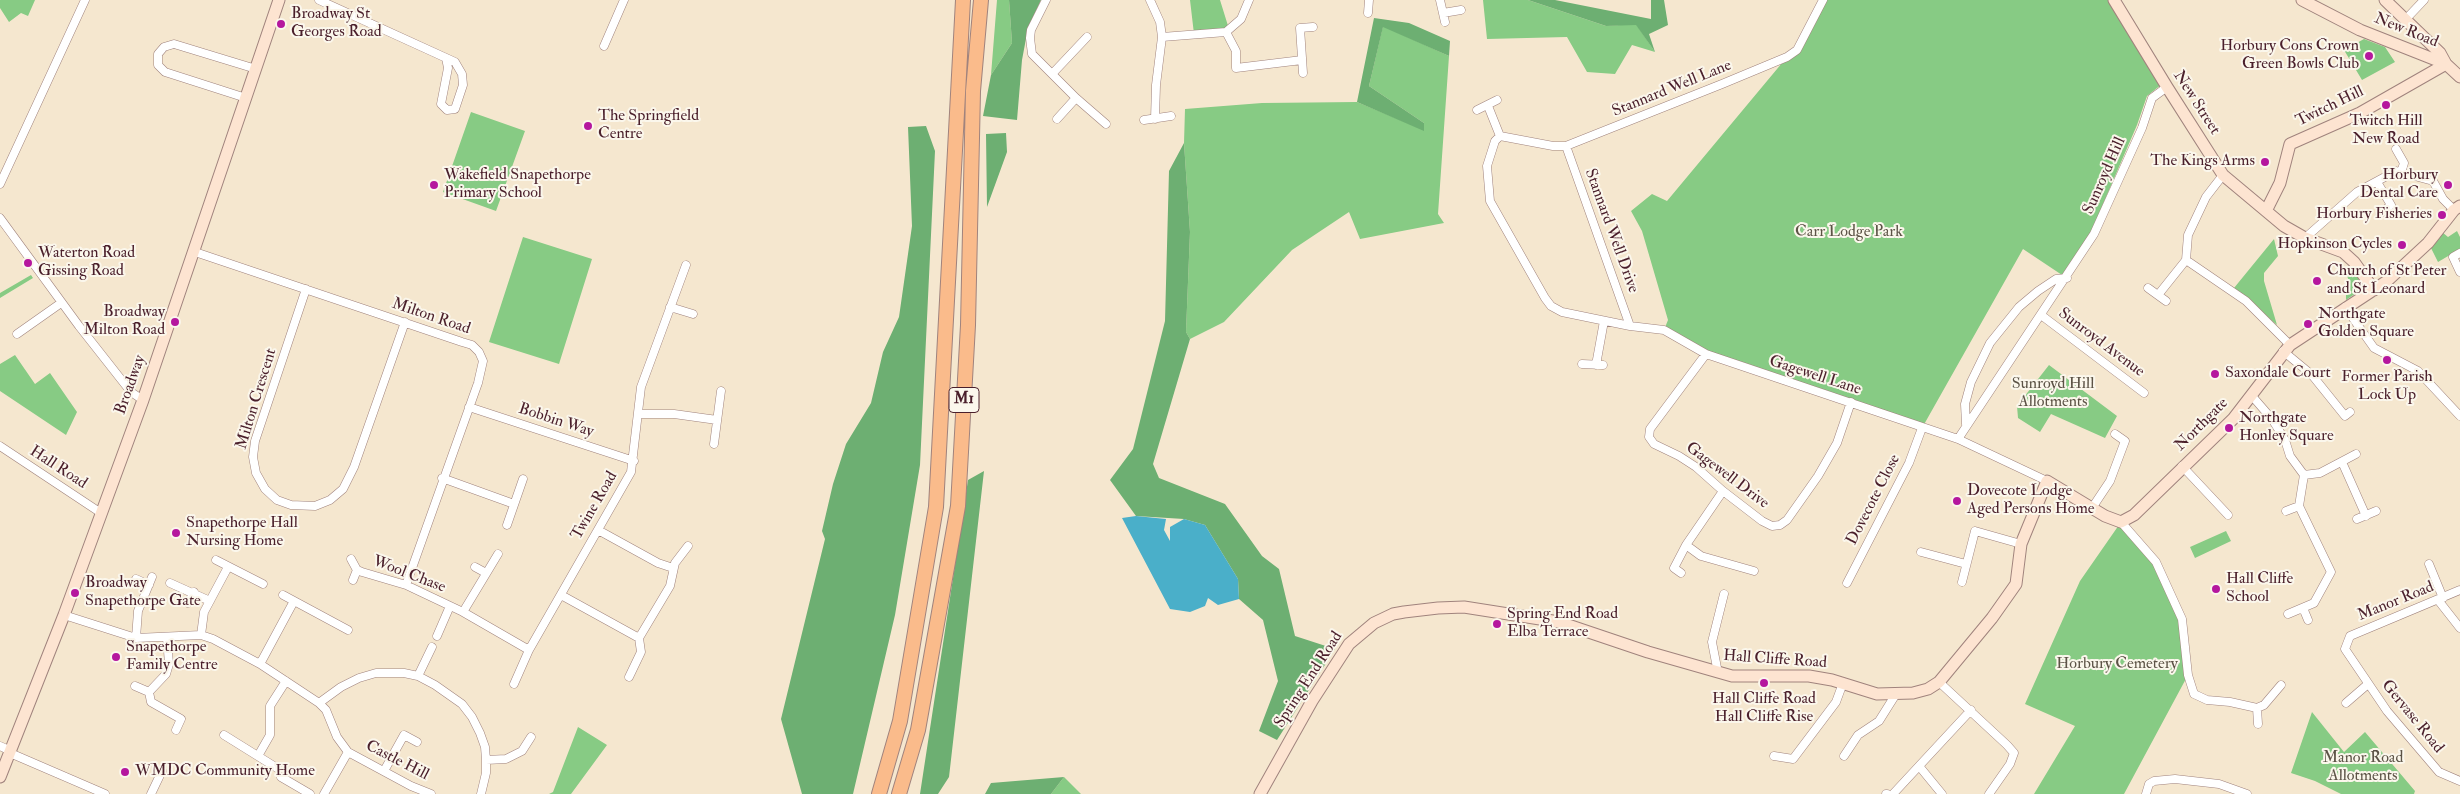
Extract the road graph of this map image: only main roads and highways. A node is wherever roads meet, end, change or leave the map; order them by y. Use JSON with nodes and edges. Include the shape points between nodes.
{"nodes":[{"id":1,"x":963,"y":0,"type":"edge"},
{"id":2,"x":981,"y":0,"type":"edge"},
{"id":3,"x":879,"y":794,"type":"edge"},
{"id":4,"x":899,"y":794,"type":"edge"}],
"edges":[{"from":1,"to":3,"type":"highway","number":"M1","via":[[936,507],[900,721]]},
{"from":2,"to":4,"type":"highway","number":"M1","via":[[973,91],[968,325],[958,506],[918,730]]}]}
